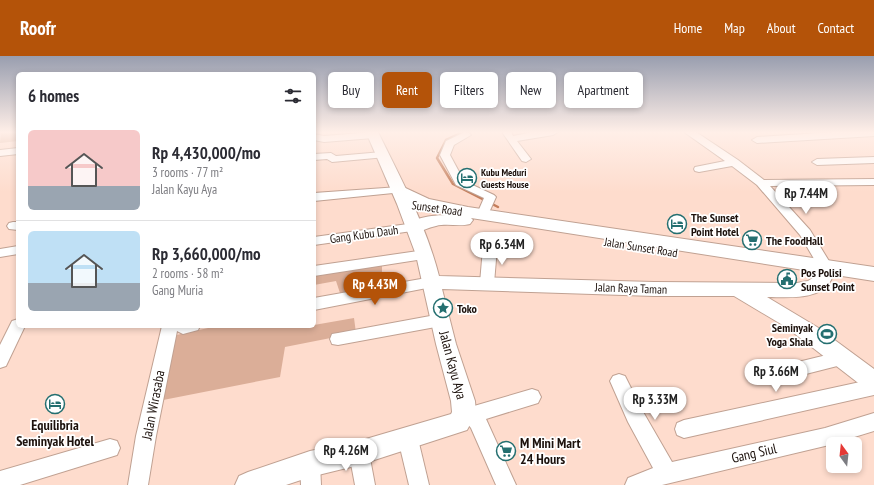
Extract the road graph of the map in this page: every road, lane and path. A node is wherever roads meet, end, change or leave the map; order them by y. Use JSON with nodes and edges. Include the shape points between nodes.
{"nodes":[{"id":1,"x":381,"y":152,"type":"edge"},
{"id":2,"x":446,"y":152,"type":"edge"},
{"id":3,"x":521,"y":152,"type":"edge"},
{"id":4,"x":719,"y":152,"type":"edge"},
{"id":5,"x":382,"y":155,"type":"junction"},
{"id":6,"x":316,"y":158,"type":"edge"},
{"id":7,"x":526,"y":159,"type":"dead end"},
{"id":8,"x":874,"y":160,"type":"edge"},
{"id":9,"x":734,"y":162,"type":"junction"},
{"id":10,"x":817,"y":162,"type":"dead end"},
{"id":11,"x":699,"y":169,"type":"dead end"},
{"id":12,"x":874,"y":182,"type":"edge"},
{"id":13,"x":761,"y":183,"type":"junction"},
{"id":14,"x":316,"y":196,"type":"edge"},
{"id":15,"x":480,"y":210,"type":"junction"},
{"id":16,"x":408,"y":212,"type":"junction"},
{"id":17,"x":316,"y":240,"type":"edge"},
{"id":18,"x":490,"y":248,"type":"dead end"},
{"id":19,"x":16,"y":250,"type":"edge"},
{"id":20,"x":0,"y":253,"type":"edge"},
{"id":21,"x":425,"y":255,"type":"junction"},
{"id":22,"x":316,"y":271,"type":"edge"},
{"id":23,"x":825,"y":271,"type":"junction"},
{"id":24,"x":874,"y":274,"type":"edge"},
{"id":25,"x":432,"y":282,"type":"junction"},
{"id":26,"x":487,"y":283,"type":"junction"},
{"id":27,"x":874,"y":284,"type":"edge"},
{"id":28,"x":734,"y":290,"type":"junction"},
{"id":29,"x":316,"y":304,"type":"edge"},
{"id":30,"x":441,"y":320,"type":"junction"},
{"id":31,"x":17,"y":328,"type":"edge"},
{"id":32,"x":182,"y":328,"type":"edge"},
{"id":33,"x":338,"y":339,"type":"dead end"},
{"id":34,"x":843,"y":358,"type":"junction"},
{"id":35,"x":0,"y":362,"type":"edge"},
{"id":36,"x":798,"y":369,"type":"dead end"},
{"id":37,"x":619,"y":381,"type":"dead end"},
{"id":38,"x":874,"y":382,"type":"edge"},
{"id":39,"x":874,"y":387,"type":"edge"},
{"id":40,"x":532,"y":396,"type":"dead end"},
{"id":41,"x":469,"y":413,"type":"junction"},
{"id":42,"x":874,"y":422,"type":"edge"},
{"id":43,"x":684,"y":429,"type":"dead end"},
{"id":44,"x":408,"y":438,"type":"junction"},
{"id":45,"x":110,"y":448,"type":"dead end"},
{"id":46,"x":359,"y":453,"type":"junction"},
{"id":47,"x":668,"y":473,"type":"junction"},
{"id":48,"x":310,"y":474,"type":"edge"},
{"id":49,"x":0,"y":481,"type":"edge"},
{"id":50,"x":138,"y":485,"type":"edge"},
{"id":51,"x":249,"y":485,"type":"edge"},
{"id":52,"x":365,"y":485,"type":"edge"},
{"id":53,"x":419,"y":485,"type":"edge"},
{"id":54,"x":506,"y":485,"type":"edge"},
{"id":55,"x":635,"y":485,"type":"edge"}],
"edges":[{"from":1,"to":5,"type":"main road","name":"Jalan Kayu Aya"},
{"from":2,"to":15,"type":"street","via":[[445,155],[460,183],[488,195]]},
{"from":3,"to":7,"type":"street"},
{"from":4,"to":9,"type":"street"},
{"from":5,"to":6,"type":"street"},
{"from":5,"to":16,"type":"main road","name":"Jalan Kayu Aya"},
{"from":8,"to":10,"type":"street"},
{"from":9,"to":11,"type":"street"},
{"from":9,"to":13,"type":"street"},
{"from":12,"to":13,"type":"street"},
{"from":13,"to":23,"type":"street","via":[[808,237]]},
{"from":14,"to":16,"type":"street"},
{"from":15,"to":16,"type":"highway","name":"Jalan Sunset Road"},
{"from":15,"to":23,"type":"highway","name":"Jalan Sunset Road","via":[[628,242]]},
{"from":16,"to":17,"type":"street","name":"Gang Kubu Dauh"},
{"from":16,"to":21,"type":"main road","name":"Jalan Kayu Aya"},
{"from":18,"to":26,"type":"street"},
{"from":19,"to":20,"type":"street"},
{"from":21,"to":22,"type":"street"},
{"from":21,"to":25,"type":"main road","name":"Jalan Kayu Aya"},
{"from":23,"to":24,"type":"highway","name":"Jalan Sunset Road"},
{"from":23,"to":27,"type":"highway","name":"Jalan Sunset Road"},
{"from":23,"to":28,"type":"main road","name":"Jalan Raya Taman","via":[[819,284],[812,287],[797,290]]},
{"from":25,"to":26,"type":"main road","name":"Jalan Raya Taman"},
{"from":25,"to":29,"type":"street"},
{"from":25,"to":30,"type":"main road","name":"Jalan Kayu Aya"},
{"from":26,"to":28,"type":"main road","name":"Jalan Raya Taman"},
{"from":28,"to":34,"type":"main road","via":[[769,305]]},
{"from":30,"to":33,"type":"street"},
{"from":30,"to":41,"type":"main road","name":"Jalan Kayu Aya","via":[[463,401]]},
{"from":31,"to":35,"type":"street"},
{"from":32,"to":50,"type":"street","name":"Jalan Wirasaba","via":[[146,436]]},
{"from":34,"to":36,"type":"street"},
{"from":34,"to":38,"type":"main road"},
{"from":37,"to":47,"type":"street","via":[[635,416]]},
{"from":39,"to":43,"type":"street"},
{"from":40,"to":41,"type":"street"},
{"from":41,"to":44,"type":"main road","name":"Jalan Kayu Aya","via":[[455,424]]},
{"from":41,"to":54,"type":"street","via":[[478,422]]},
{"from":42,"to":47,"type":"street","name":"Gang Siul","via":[[825,437]]},
{"from":44,"to":46,"type":"main road","name":"Jalan Kayu Aya"},
{"from":44,"to":53,"type":"street"},
{"from":45,"to":49,"type":"street"},
{"from":46,"to":48,"type":"main road","name":"Jalan Kayu Aya"},
{"from":46,"to":52,"type":"street"},
{"from":47,"to":55,"type":"street","name":"Gang Siul"},
{"from":48,"to":51,"type":"main road","name":"Jalan Kayu Aya"}]}
